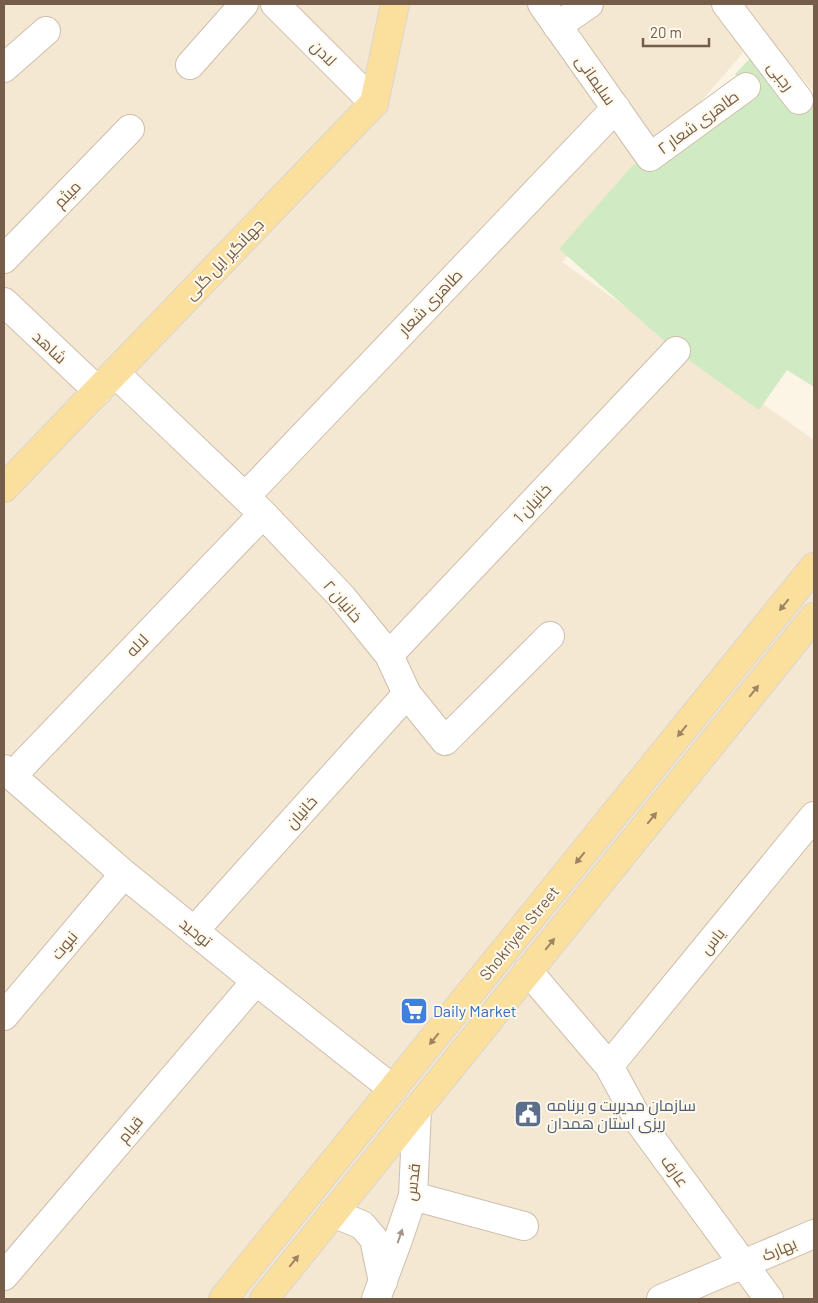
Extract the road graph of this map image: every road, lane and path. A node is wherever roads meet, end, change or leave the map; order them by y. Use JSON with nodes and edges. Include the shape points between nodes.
{"nodes":[{"id":1,"x":244,"y":4,"type":"edge"},
{"id":2,"x":275,"y":4,"type":"edge"},
{"id":3,"x":395,"y":4,"type":"edge"},
{"id":4,"x":542,"y":4,"type":"edge"},
{"id":5,"x":589,"y":4,"type":"edge"},
{"id":6,"x":726,"y":4,"type":"edge"},
{"id":7,"x":558,"y":26,"type":"junction"},
{"id":8,"x":46,"y":31,"type":"dead end"},
{"id":9,"x":190,"y":65,"type":"dead end"},
{"id":10,"x":4,"y":68,"type":"edge"},
{"id":11,"x":746,"y":87,"type":"dead end"},
{"id":12,"x":799,"y":100,"type":"dead end"},
{"id":13,"x":374,"y":103,"type":"junction"},
{"id":14,"x":616,"y":108,"type":"junction"},
{"id":15,"x":130,"y":128,"type":"dead end"},
{"id":16,"x":650,"y":156,"type":"joint"},
{"id":17,"x":4,"y":259,"type":"edge"},
{"id":18,"x":4,"y":302,"type":"edge"},
{"id":19,"x":676,"y":351,"type":"dead end"},
{"id":20,"x":106,"y":382,"type":"junction"},
{"id":21,"x":4,"y":488,"type":"edge"},
{"id":22,"x":254,"y":505,"type":"junction"},
{"id":23,"x":814,"y":567,"type":"edge"},
{"id":24,"x":814,"y":617,"type":"edge"},
{"id":25,"x":550,"y":636,"type":"dead end"},
{"id":26,"x":389,"y":655,"type":"junction"},
{"id":27,"x":407,"y":694,"type":"junction"},
{"id":28,"x":8,"y":772,"type":"edge"},
{"id":29,"x":814,"y":816,"type":"edge"},
{"id":30,"x":124,"y":874,"type":"junction"},
{"id":31,"x":194,"y":931,"type":"junction"},
{"id":32,"x":528,"y":971,"type":"junction"},
{"id":33,"x":256,"y":981,"type":"junction"},
{"id":34,"x":4,"y":1016,"type":"edge"},
{"id":35,"x":609,"y":1066,"type":"junction"},
{"id":36,"x":393,"y":1090,"type":"junction"},
{"id":37,"x":417,"y":1109,"type":"junction"},
{"id":38,"x":413,"y":1196,"type":"junction"},
{"id":39,"x":333,"y":1213,"type":"junction"},
{"id":40,"x":524,"y":1226,"type":"dead end"},
{"id":41,"x":814,"y":1234,"type":"edge"},
{"id":42,"x":743,"y":1264,"type":"junction"},
{"id":43,"x":4,"y":1276,"type":"edge"},
{"id":44,"x":380,"y":1290,"type":"edge"},
{"id":45,"x":223,"y":1299,"type":"edge"},
{"id":46,"x":264,"y":1299,"type":"edge"},
{"id":47,"x":661,"y":1299,"type":"edge"},
{"id":48,"x":770,"y":1299,"type":"edge"}],
"edges":[{"from":1,"to":9,"type":"street"},
{"from":2,"to":13,"type":"street","name":"لادن"},
{"from":3,"to":13,"type":"main road"},
{"from":4,"to":7,"type":"street","name":"سلیمانی"},
{"from":5,"to":7,"type":"street"},
{"from":6,"to":12,"type":"street","name":"رجبی"},
{"from":7,"to":14,"type":"street","name":"سلیمانی"},
{"from":8,"to":10,"type":"street"},
{"from":11,"to":16,"type":"street","name":"طاهری شعار ۲"},
{"from":13,"to":20,"type":"main road","name":"جهانگیر ایل گلی"},
{"from":14,"to":16,"type":"street","name":"سلیمانی"},
{"from":14,"to":22,"type":"street","name":"طاهری شعار"},
{"from":15,"to":17,"type":"street","name":"میثم"},
{"from":18,"to":20,"type":"street","name":"شاهد"},
{"from":19,"to":26,"type":"street","name":"خانیان 1"},
{"from":20,"to":21,"type":"main road","name":"جهانگیر ایل گلی"},
{"from":20,"to":22,"type":"street","name":"خانیان ۲"},
{"from":22,"to":26,"type":"street","name":"خانیان ۲","via":[[342,597]]},
{"from":22,"to":28,"type":"street","name":"لاله"},
{"from":23,"to":36,"type":"main road","name":"Shokriyeh Street","one_way":true},
{"from":32,"to":24,"type":"main road","name":"Shokriyeh Street","one_way":true},
{"from":25,"to":27,"type":"street","name":"خانیان ۲","via":[[445,741]]},
{"from":26,"to":27,"type":"street","name":"خانیان ۲"},
{"from":27,"to":31,"type":"street","name":"خانیان"},
{"from":28,"to":30,"type":"street","name":"توحید"},
{"from":29,"to":35,"type":"street","name":"یاس"},
{"from":30,"to":31,"type":"street","name":"توحید"},
{"from":30,"to":34,"type":"street","name":"نبوت"},
{"from":31,"to":33,"type":"street","name":"توحید"},
{"from":32,"to":35,"type":"street","name":"عارف"},
{"from":32,"to":37,"type":"main road","name":"Shokriyeh Street"},
{"from":33,"to":36,"type":"street","name":"توحید"},
{"from":33,"to":43,"type":"street","name":"قیام"},
{"from":35,"to":42,"type":"street","name":"عارف","via":[[640,1123]]},
{"from":36,"to":45,"type":"main road","name":"Shokriyeh Street"},
{"from":37,"to":38,"type":"street","name":"قدس"},
{"from":37,"to":39,"type":"main road","name":"Shokriyeh Street"},
{"from":38,"to":40,"type":"street"},
{"from":44,"to":38,"type":"street","name":"قدس","one_way":true},
{"from":39,"to":44,"type":"street","name":"قدس","via":[[362,1226],[374,1239]]},
{"from":46,"to":39,"type":"main road","name":"Shokriyeh Street","one_way":true},
{"from":41,"to":42,"type":"street","name":"بهارک"},
{"from":42,"to":47,"type":"street","name":"بهارک"},
{"from":42,"to":48,"type":"street","name":"عارف"}]}
